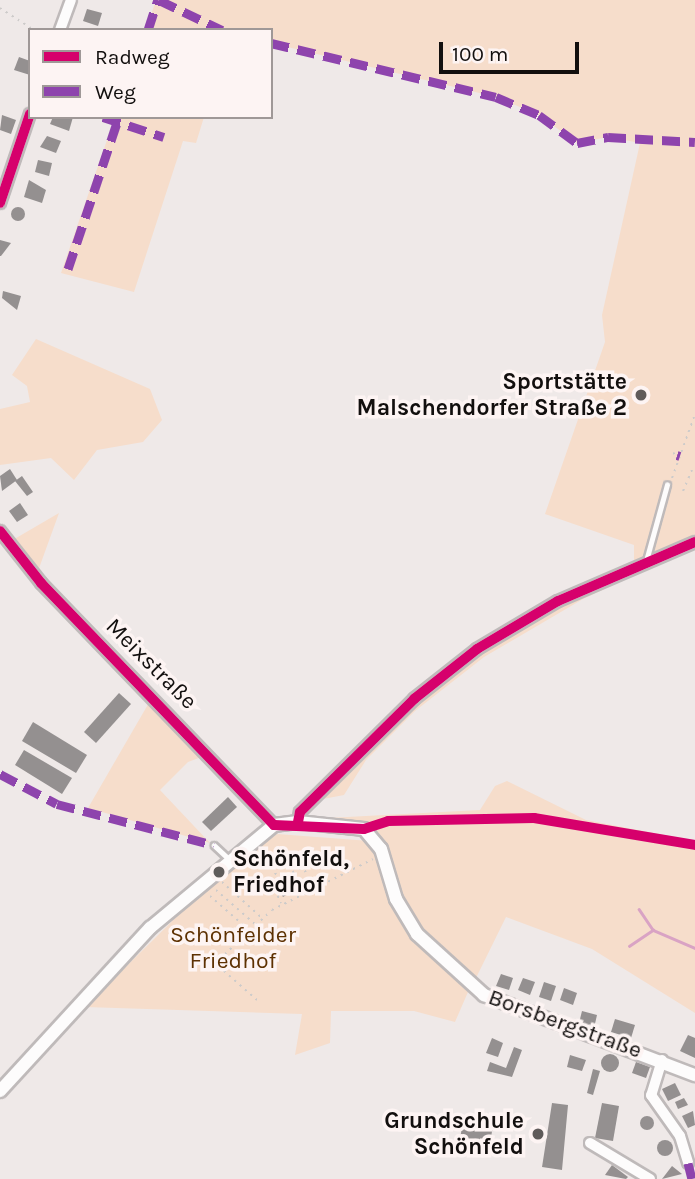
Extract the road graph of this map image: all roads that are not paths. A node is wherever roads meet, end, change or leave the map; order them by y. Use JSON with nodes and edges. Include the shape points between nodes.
{"nodes":[{"id":1,"x":71,"y":0,"type":"edge"},
{"id":2,"x":61,"y":28,"type":"edge"},
{"id":3,"x":28,"y":119,"type":"edge"},
{"id":4,"x":0,"y":203,"type":"edge"},
{"id":5,"x":667,"y":485,"type":"road end"},
{"id":6,"x":0,"y":531,"type":"edge"},
{"id":7,"x":695,"y":542,"type":"edge"},
{"id":8,"x":646,"y":562,"type":"junction"},
{"id":9,"x":298,"y":822,"type":"junction"},
{"id":10,"x":274,"y":825,"type":"junction"},
{"id":11,"x":214,"y":845,"type":"dead end"},
{"id":12,"x":229,"y":859,"type":"junction"},
{"id":13,"x":662,"y":1060,"type":"junction"},
{"id":14,"x":695,"y":1075,"type":"edge"},
{"id":15,"x":0,"y":1091,"type":"edge"},
{"id":16,"x":590,"y":1143,"type":"dead end"},
{"id":17,"x":688,"y":1163,"type":"dead end"},
{"id":18,"x":649,"y":1179,"type":"edge"}],
"edges":[{"from":1,"to":2,"type":"street"},
{"from":3,"to":4,"type":"street"},
{"from":5,"to":8,"type":"lane"},
{"from":6,"to":10,"type":"street","name":"Meixstraße","via":[[41,583]]},
{"from":7,"to":8,"type":"street"},
{"from":8,"to":9,"type":"street","via":[[558,601],[477,649],[414,699],[300,812]]},
{"from":9,"to":10,"type":"street","name":"Borsbergstraße"},
{"from":9,"to":13,"type":"street","name":"Borsbergstraße","via":[[364,829],[384,854],[405,917],[469,985],[522,1012]]},
{"from":10,"to":12,"type":"street"},
{"from":11,"to":12,"type":"lane"},
{"from":12,"to":15,"type":"street","via":[[150,928]]},
{"from":13,"to":14,"type":"street","name":"Borsbergstraße"},
{"from":13,"to":17,"type":"street","via":[[651,1095],[680,1136]]},
{"from":16,"to":18,"type":"street"}]}
